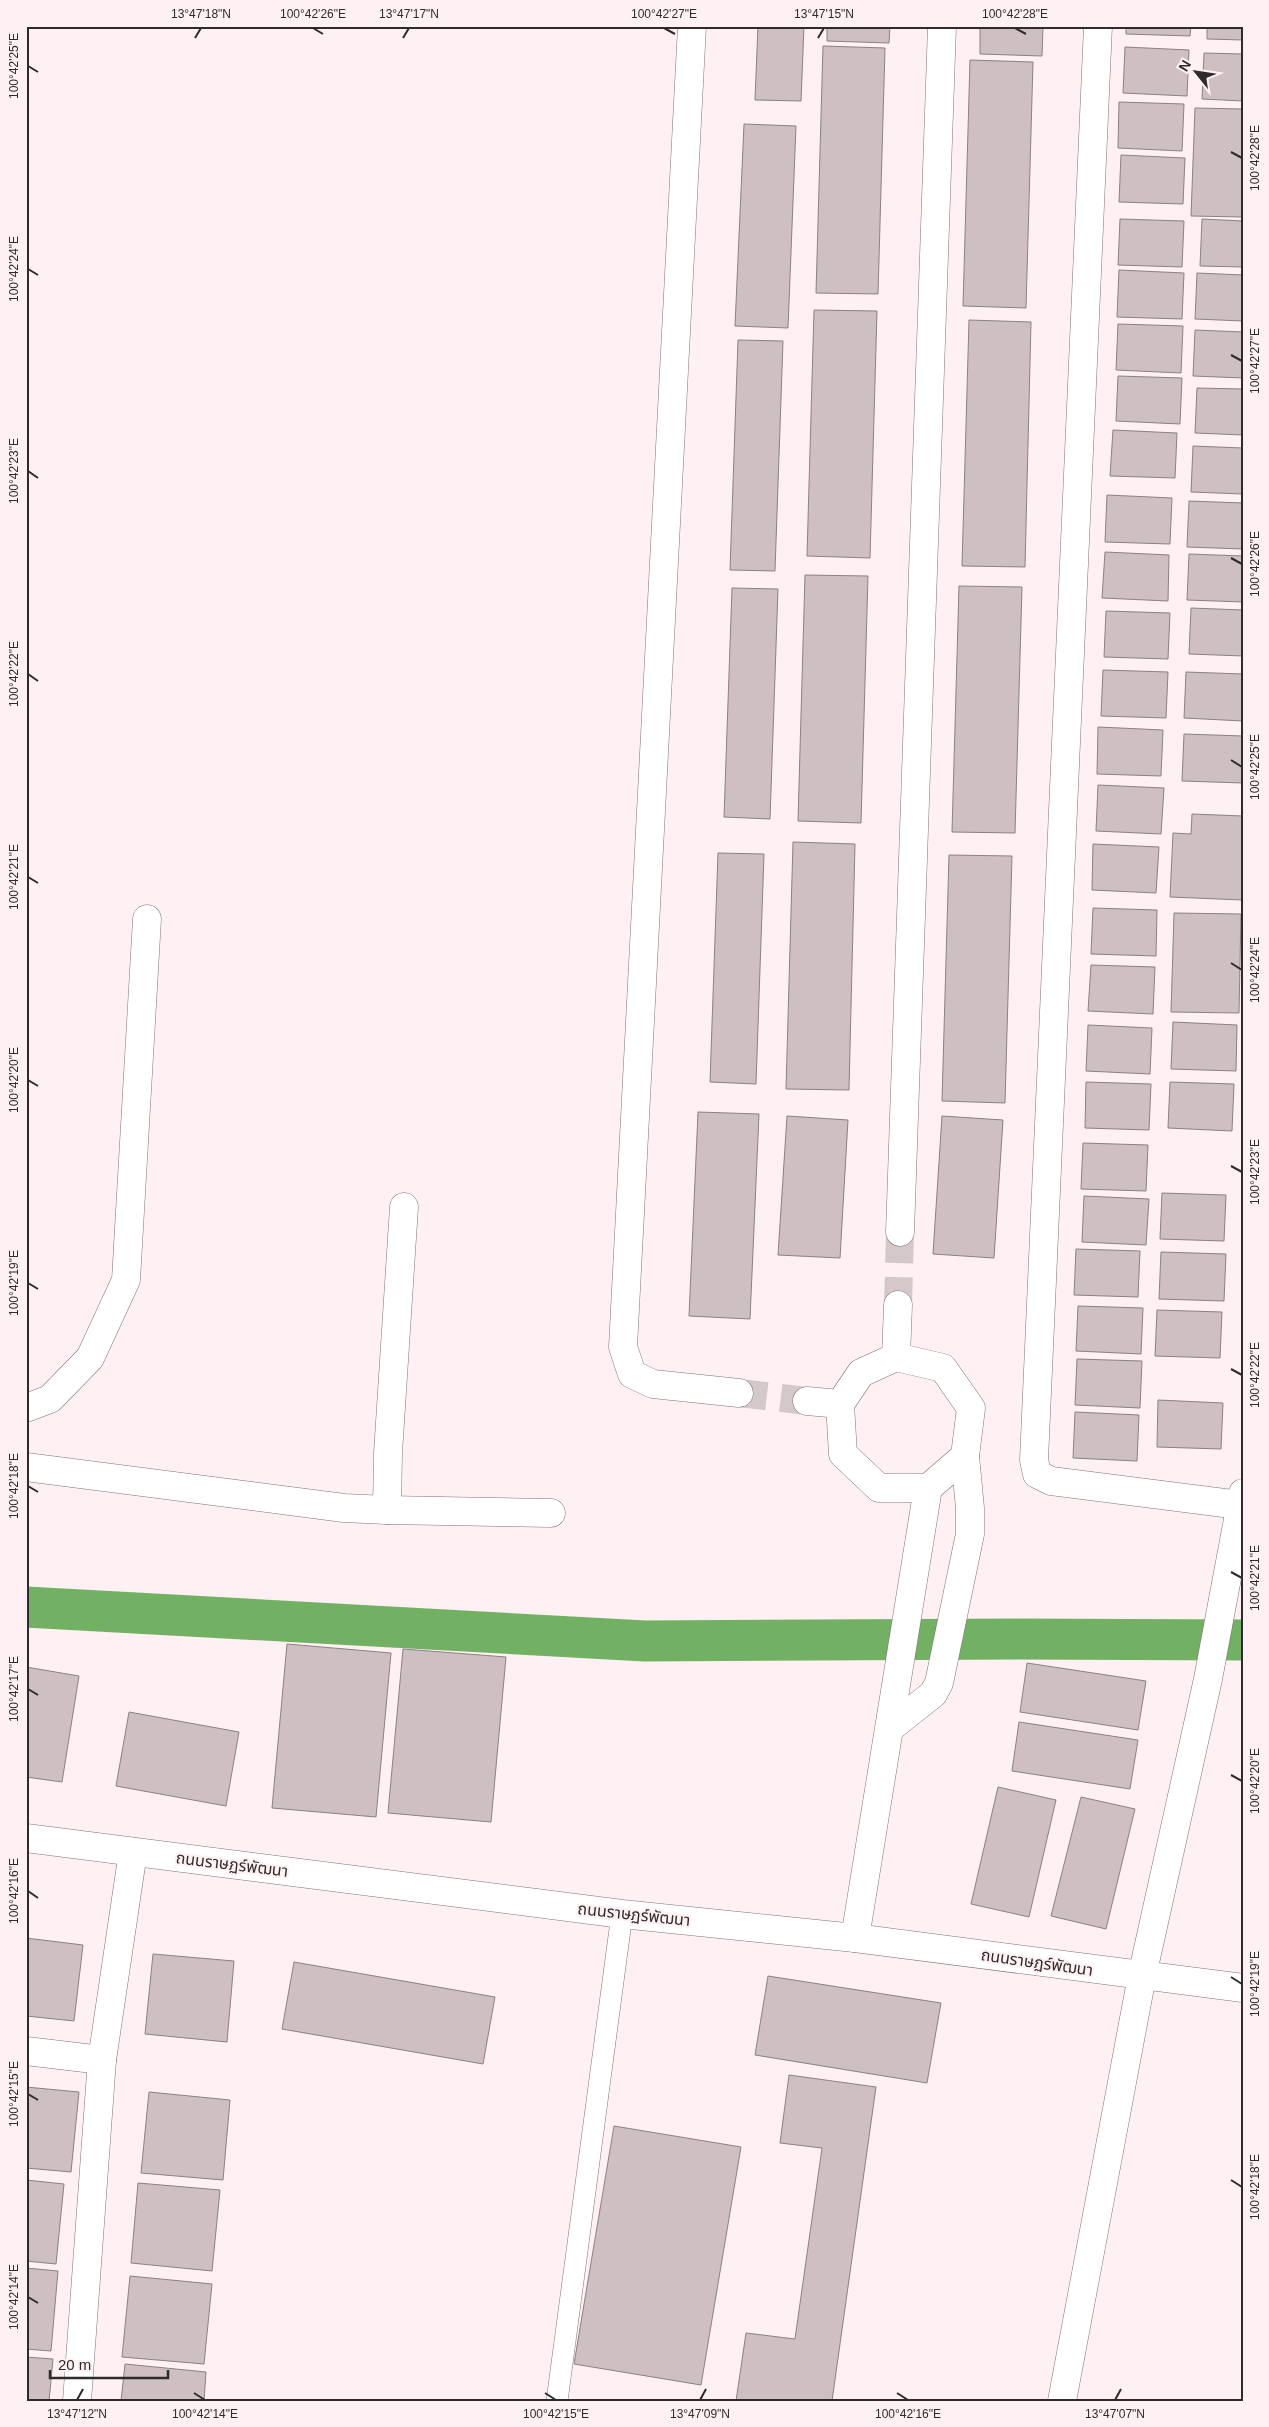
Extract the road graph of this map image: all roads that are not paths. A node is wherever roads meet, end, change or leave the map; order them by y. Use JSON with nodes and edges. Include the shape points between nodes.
{"nodes":[{"id":1,"x":692,"y":26,"type":"edge"},
{"id":2,"x":942,"y":26,"type":"edge"},
{"id":3,"x":1098,"y":26,"type":"edge"},
{"id":4,"x":147,"y":919,"type":"dead end"},
{"id":5,"x":404,"y":1207,"type":"dead end"},
{"id":6,"x":900,"y":1232,"type":"tunnel mouth"},
{"id":7,"x":898,"y":1305,"type":"tunnel mouth"},
{"id":8,"x":896,"y":1357,"type":"junction"},
{"id":9,"x":739,"y":1393,"type":"tunnel mouth"},
{"id":10,"x":807,"y":1401,"type":"tunnel mouth"},
{"id":11,"x":840,"y":1404,"type":"junction"},
{"id":12,"x":26,"y":1408,"type":"edge"},
{"id":13,"x":965,"y":1456,"type":"junction"},
{"id":14,"x":26,"y":1467,"type":"edge"},
{"id":15,"x":928,"y":1488,"type":"junction"},
{"id":16,"x":1242,"y":1499,"type":"edge"},
{"id":17,"x":387,"y":1510,"type":"junction"},
{"id":18,"x":551,"y":1512,"type":"dead end"},
{"id":19,"x":890,"y":1728,"type":"junction"},
{"id":20,"x":26,"y":1838,"type":"edge"},
{"id":21,"x":133,"y":1852,"type":"junction"},
{"id":22,"x":622,"y":1914,"type":"junction"},
{"id":23,"x":855,"y":1938,"type":"junction"},
{"id":24,"x":1142,"y":1976,"type":"junction"},
{"id":25,"x":1243,"y":1988,"type":"edge"},
{"id":26,"x":26,"y":2051,"type":"edge"},
{"id":27,"x":102,"y":2060,"type":"junction"},
{"id":28,"x":77,"y":2401,"type":"edge"},
{"id":29,"x":557,"y":2401,"type":"edge"},
{"id":30,"x":1062,"y":2401,"type":"edge"}],
"edges":[{"from":1,"to":9,"type":"street","via":[[623,1347],[632,1374],[653,1384]]},
{"from":2,"to":6,"type":"street"},
{"from":3,"to":16,"type":"street","via":[[1034,1460],[1037,1474],[1051,1481]]},
{"from":4,"to":12,"type":"street","via":[[126,1280],[90,1358],[50,1399]]},
{"from":5,"to":17,"type":"street"},
{"from":7,"to":8,"type":"street"},
{"from":8,"to":11,"type":"street","via":[[861,1372]]},
{"from":8,"to":13,"type":"street","via":[[943,1368],[970,1408]]},
{"from":10,"to":11,"type":"street"},
{"from":11,"to":15,"type":"street","via":[[843,1454],[879,1488]]},
{"from":13,"to":15,"type":"street"},
{"from":13,"to":19,"type":"street","via":[[970,1534],[939,1684],[933,1694]]},
{"from":14,"to":17,"type":"street","via":[[344,1508]]},
{"from":15,"to":19,"type":"street"},
{"from":16,"to":24,"type":"street","via":[[1208,1679]]},
{"from":17,"to":18,"type":"street"},
{"from":19,"to":23,"type":"street"},
{"from":20,"to":21,"type":"street","name":"ถนนราษฏร์พัฒนา"},
{"from":21,"to":22,"type":"street","name":"ถนนราษฏร์พัฒนา"},
{"from":21,"to":27,"type":"street"},
{"from":22,"to":23,"type":"street","name":"ถนนราษฏร์พัฒนา"},
{"from":22,"to":29,"type":"lane"},
{"from":23,"to":24,"type":"street","name":"ถนนราษฏร์พัฒนา"},
{"from":24,"to":25,"type":"street","name":"ถนนราษฏร์พัฒนา"},
{"from":24,"to":30,"type":"street"},
{"from":26,"to":27,"type":"street"},
{"from":27,"to":28,"type":"street"}]}
